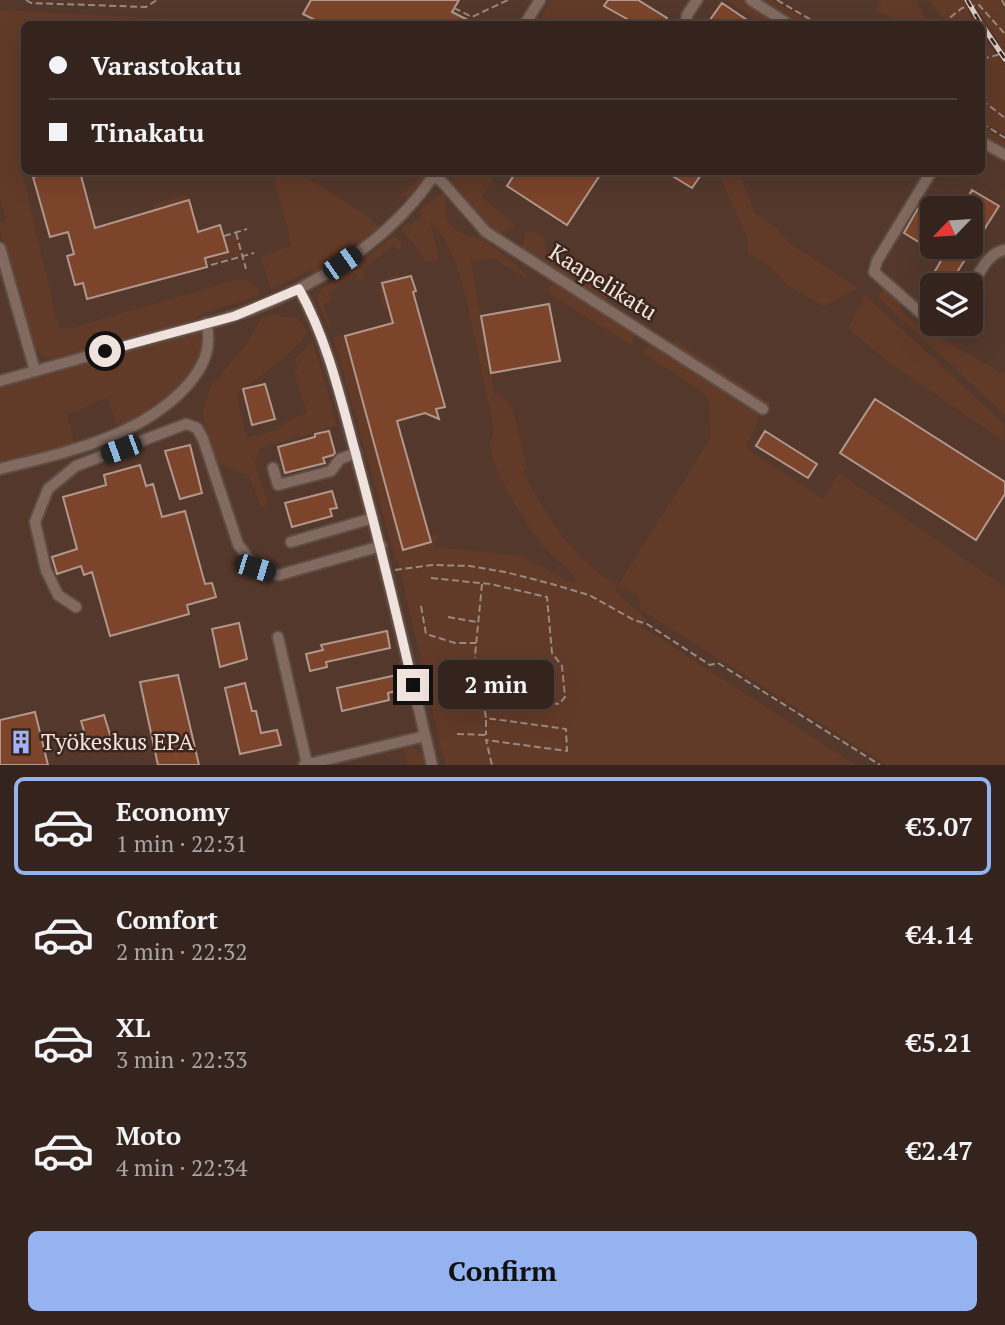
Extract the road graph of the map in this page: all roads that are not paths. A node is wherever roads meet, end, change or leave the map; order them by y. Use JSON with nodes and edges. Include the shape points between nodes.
{"nodes":[{"id":1,"x":540,"y":0,"type":"edge"},
{"id":2,"x":697,"y":0,"type":"edge"},
{"id":3,"x":751,"y":0,"type":"edge"},
{"id":4,"x":527,"y":21,"type":"edge"},
{"id":5,"x":686,"y":21,"type":"edge"},
{"id":6,"x":783,"y":21,"type":"edge"},
{"id":7,"x":985,"y":144,"type":"edge"},
{"id":8,"x":1005,"y":155,"type":"edge"},
{"id":9,"x":433,"y":175,"type":"edge"},
{"id":10,"x":437,"y":175,"type":"edge"},
{"id":11,"x":929,"y":175,"type":"edge"},
{"id":12,"x":0,"y":248,"type":"edge"},
{"id":13,"x":1005,"y":250,"type":"edge"},
{"id":14,"x":980,"y":273,"type":"edge"},
{"id":15,"x":299,"y":289,"type":"junction"},
{"id":16,"x":920,"y":312,"type":"edge"},
{"id":17,"x":205,"y":323,"type":"junction"},
{"id":18,"x":35,"y":371,"type":"junction"},
{"id":19,"x":0,"y":381,"type":"edge"},
{"id":20,"x":763,"y":409,"type":"dead end"},
{"id":21,"x":356,"y":453,"type":"junction"},
{"id":22,"x":273,"y":468,"type":"dead end"},
{"id":23,"x":0,"y":469,"type":"edge"},
{"id":24,"x":373,"y":519,"type":"junction"},
{"id":25,"x":291,"y":542,"type":"dead end"},
{"id":26,"x":381,"y":546,"type":"junction"},
{"id":27,"x":76,"y":607,"type":"dead end"},
{"id":28,"x":278,"y":637,"type":"dead end"},
{"id":29,"x":425,"y":736,"type":"junction"},
{"id":30,"x":305,"y":765,"type":"edge"},
{"id":31,"x":432,"y":765,"type":"edge"}],
"edges":[{"from":1,"to":4,"type":"street"},
{"from":2,"to":5,"type":"street"},
{"from":3,"to":6,"type":"street"},
{"from":7,"to":8,"type":"street"},
{"from":9,"to":15,"type":"street","via":[[383,231]]},
{"from":10,"to":20,"type":"street","name":"Kaapelikatu","via":[[486,232]]},
{"from":11,"to":16,"type":"street","via":[[874,272]]},
{"from":12,"to":18,"type":"street"},
{"from":13,"to":14,"type":"street","via":[[988,260]]},
{"from":15,"to":17,"type":"street","via":[[235,316]]},
{"from":15,"to":21,"type":"street","via":[[327,352]]},
{"from":17,"to":18,"type":"street"},
{"from":17,"to":23,"type":"street","via":[[209,344],[201,368],[174,400],[146,421],[71,450]]},
{"from":18,"to":19,"type":"street"},
{"from":21,"to":22,"type":"street","via":[[340,459],[331,471],[278,485]]},
{"from":21,"to":24,"type":"street"},
{"from":24,"to":25,"type":"street"},
{"from":24,"to":26,"type":"street"},
{"from":26,"to":27,"type":"street","via":[[279,575],[255,568],[238,544],[203,439],[197,428],[186,424],[76,466],[48,489],[35,522],[46,570],[58,595]]},
{"from":26,"to":29,"type":"street"},
{"from":28,"to":30,"type":"street"},
{"from":29,"to":30,"type":"street"},
{"from":29,"to":31,"type":"street"}]}
